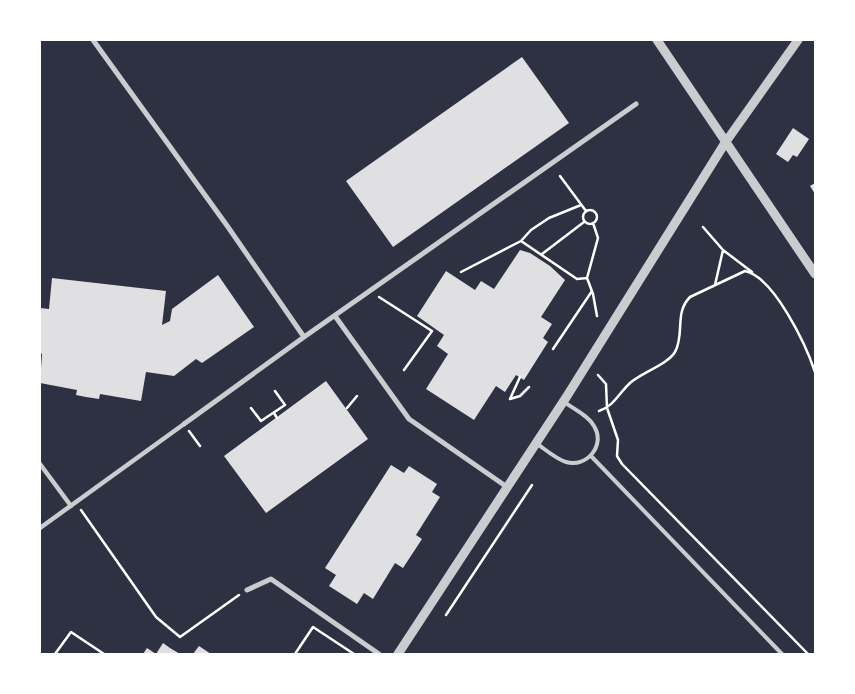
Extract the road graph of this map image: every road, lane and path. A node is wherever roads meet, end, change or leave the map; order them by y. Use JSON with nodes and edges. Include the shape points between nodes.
{"nodes":[{"id":1,"x":93,"y":40,"type":"edge"},
{"id":2,"x":657,"y":40,"type":"edge"},
{"id":3,"x":798,"y":40,"type":"edge"},
{"id":4,"x":636,"y":104,"type":"dead end"},
{"id":5,"x":725,"y":144,"type":"junction"},
{"id":6,"x":560,"y":176,"type":"dead end"},
{"id":7,"x":582,"y":205,"type":"junction"},
{"id":8,"x":586,"y":211,"type":"junction"},
{"id":9,"x":584,"y":222,"type":"junction"},
{"id":10,"x":593,"y":223,"type":"junction"},
{"id":11,"x":703,"y":227,"type":"dead end"},
{"id":12,"x":521,"y":241,"type":"junction"},
{"id":13,"x":723,"y":250,"type":"junction"},
{"id":14,"x":542,"y":255,"type":"junction"},
{"id":15,"x":461,"y":272,"type":"dead end"},
{"id":16,"x":753,"y":273,"type":"junction"},
{"id":17,"x":815,"y":274,"type":"edge"},
{"id":18,"x":586,"y":278,"type":"junction"},
{"id":19,"x":715,"y":285,"type":"junction"},
{"id":20,"x":370,"y":291,"type":"junction"},
{"id":21,"x":592,"y":291,"type":"junction"},
{"id":22,"x":335,"y":316,"type":"junction"},
{"id":23,"x":597,"y":316,"type":"dead end"},
{"id":24,"x":304,"y":337,"type":"junction"},
{"id":25,"x":553,"y":349,"type":"dead end"},
{"id":26,"x":404,"y":370,"type":"dead end"},
{"id":27,"x":815,"y":372,"type":"edge"},
{"id":28,"x":598,"y":375,"type":"dead end"},
{"id":29,"x":520,"y":377,"type":"dead end"},
{"id":30,"x":529,"y":387,"type":"dead end"},
{"id":31,"x":275,"y":392,"type":"dead end"},
{"id":32,"x":357,"y":396,"type":"dead end"},
{"id":33,"x":563,"y":402,"type":"junction"},
{"id":34,"x":251,"y":408,"type":"dead end"},
{"id":35,"x":347,"y":408,"type":"dead end"},
{"id":36,"x":607,"y":408,"type":"junction"},
{"id":37,"x":599,"y":411,"type":"dead end"},
{"id":38,"x":274,"y":413,"type":"junction"},
{"id":39,"x":277,"y":418,"type":"dead end"},
{"id":40,"x":184,"y":424,"type":"junction"},
{"id":41,"x":536,"y":443,"type":"junction"},
{"id":42,"x":200,"y":446,"type":"dead end"},
{"id":43,"x":591,"y":456,"type":"junction"},
{"id":44,"x":40,"y":464,"type":"edge"},
{"id":45,"x":532,"y":485,"type":"dead end"},
{"id":46,"x":508,"y":488,"type":"junction"},
{"id":47,"x":75,"y":502,"type":"junction"},
{"id":48,"x":70,"y":506,"type":"junction"},
{"id":49,"x":40,"y":528,"type":"edge"},
{"id":50,"x":247,"y":590,"type":"joint"},
{"id":51,"x":446,"y":616,"type":"dead end"},
{"id":52,"x":55,"y":654,"type":"edge"},
{"id":53,"x":104,"y":654,"type":"edge"},
{"id":54,"x":295,"y":654,"type":"edge"},
{"id":55,"x":354,"y":654,"type":"edge"},
{"id":56,"x":379,"y":654,"type":"edge"},
{"id":57,"x":398,"y":654,"type":"edge"},
{"id":58,"x":782,"y":654,"type":"edge"},
{"id":59,"x":808,"y":654,"type":"edge"}],
"edges":[{"from":1,"to":24,"type":"street"},
{"from":2,"to":5,"type":"street"},
{"from":3,"to":5,"type":"street"},
{"from":4,"to":20,"type":"street"},
{"from":5,"to":17,"type":"street"},
{"from":5,"to":33,"type":"street"},
{"from":6,"to":7,"type":"path"},
{"from":7,"to":8,"type":"path"},
{"from":7,"to":12,"type":"path","via":[[549,218]]},
{"from":8,"to":9,"type":"path","via":[[582,217]]},
{"from":8,"to":10,"type":"path","via":[[596,213]]},
{"from":9,"to":10,"type":"path"},
{"from":9,"to":14,"type":"path"},
{"from":10,"to":18,"type":"path","via":[[598,238]]},
{"from":11,"to":13,"type":"path"},
{"from":12,"to":14,"type":"path"},
{"from":12,"to":15,"type":"path"},
{"from":13,"to":16,"type":"path"},
{"from":13,"to":19,"type":"path"},
{"from":14,"to":18,"type":"path","via":[[577,279]]},
{"from":16,"to":19,"type":"path","via":[[745,271]]},
{"from":16,"to":27,"type":"path","via":[[795,325]]},
{"from":18,"to":21,"type":"path"},
{"from":19,"to":36,"type":"path","via":[[683,304],[675,353],[629,383]]},
{"from":20,"to":22,"type":"street"},
{"from":20,"to":26,"type":"path","via":[[432,331]]},
{"from":21,"to":23,"type":"path"},
{"from":21,"to":25,"type":"path"},
{"from":22,"to":24,"type":"street"},
{"from":22,"to":46,"type":"street","via":[[409,419]]},
{"from":24,"to":40,"type":"street"},
{"from":28,"to":36,"type":"path","via":[[606,384]]},
{"from":29,"to":30,"type":"path","via":[[510,399],[520,396]]},
{"from":31,"to":38,"type":"path","via":[[285,405]]},
{"from":32,"to":35,"type":"path"},
{"from":33,"to":41,"type":"street"},
{"from":33,"to":43,"type":"lane","via":[[588,419],[597,431],[597,447]]},
{"from":34,"to":38,"type":"path","via":[[261,421]]},
{"from":36,"to":37,"type":"path"},
{"from":36,"to":59,"type":"path","via":[[618,440],[617,456],[622,464]]},
{"from":38,"to":39,"type":"path"},
{"from":40,"to":42,"type":"path"},
{"from":40,"to":47,"type":"street"},
{"from":41,"to":43,"type":"lane","via":[[565,462],[580,462]]},
{"from":41,"to":46,"type":"street"},
{"from":43,"to":58,"type":"lane"},
{"from":44,"to":48,"type":"street"},
{"from":45,"to":51,"type":"path"},
{"from":46,"to":57,"type":"street"},
{"from":47,"to":48,"type":"street"},
{"from":47,"to":50,"type":"path","via":[[156,617],[180,637]]},
{"from":48,"to":49,"type":"street"},
{"from":50,"to":56,"type":"street","via":[[270,579]]},
{"from":52,"to":53,"type":"path","via":[[71,632]]},
{"from":54,"to":55,"type":"path","via":[[313,627]]}]}
